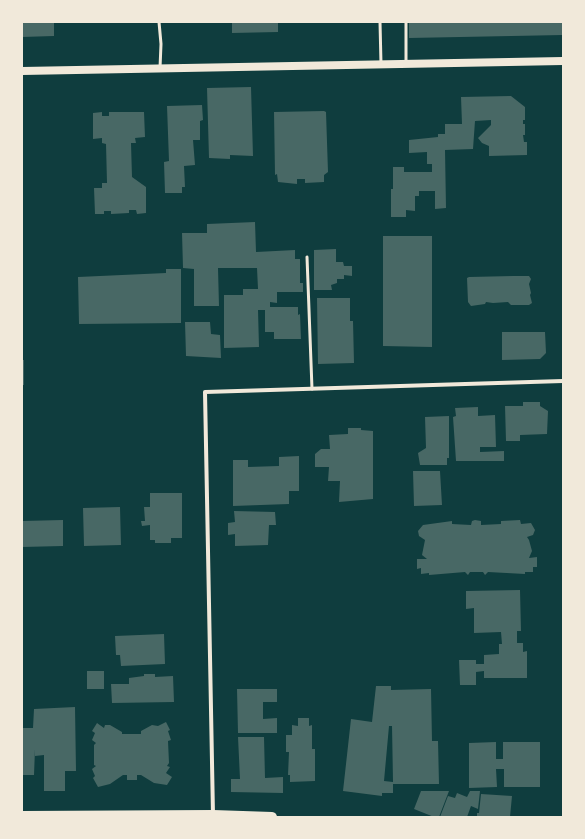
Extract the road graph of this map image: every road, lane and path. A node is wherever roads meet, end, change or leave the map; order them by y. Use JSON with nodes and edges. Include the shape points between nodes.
{"nodes":[{"id":1,"x":159,"y":22,"type":"edge"},
{"id":2,"x":380,"y":22,"type":"edge"},
{"id":3,"x":406,"y":22,"type":"edge"},
{"id":4,"x":563,"y":60,"type":"edge"},
{"id":5,"x":406,"y":63,"type":"junction"},
{"id":6,"x":381,"y":64,"type":"junction"},
{"id":7,"x":160,"y":68,"type":"junction"},
{"id":8,"x":22,"y":71,"type":"edge"},
{"id":9,"x":307,"y":257,"type":"dead end"},
{"id":10,"x":563,"y":381,"type":"edge"},
{"id":11,"x":312,"y":388,"type":"junction"},
{"id":12,"x":22,"y":816,"type":"edge"},
{"id":13,"x":213,"y":816,"type":"edge"},
{"id":14,"x":272,"y":817,"type":"edge"}],
"edges":[{"from":1,"to":7,"type":"lane"},
{"from":2,"to":6,"type":"lane"},
{"from":3,"to":5,"type":"lane"},
{"from":4,"to":5,"type":"main road"},
{"from":5,"to":6,"type":"main road"},
{"from":6,"to":7,"type":"main road"},
{"from":7,"to":8,"type":"main road"},
{"from":9,"to":11,"type":"lane"},
{"from":10,"to":11,"type":"street"},
{"from":11,"to":13,"type":"street","via":[[205,392]]},
{"from":12,"to":13,"type":"main road"},
{"from":13,"to":14,"type":"main road"}]}
